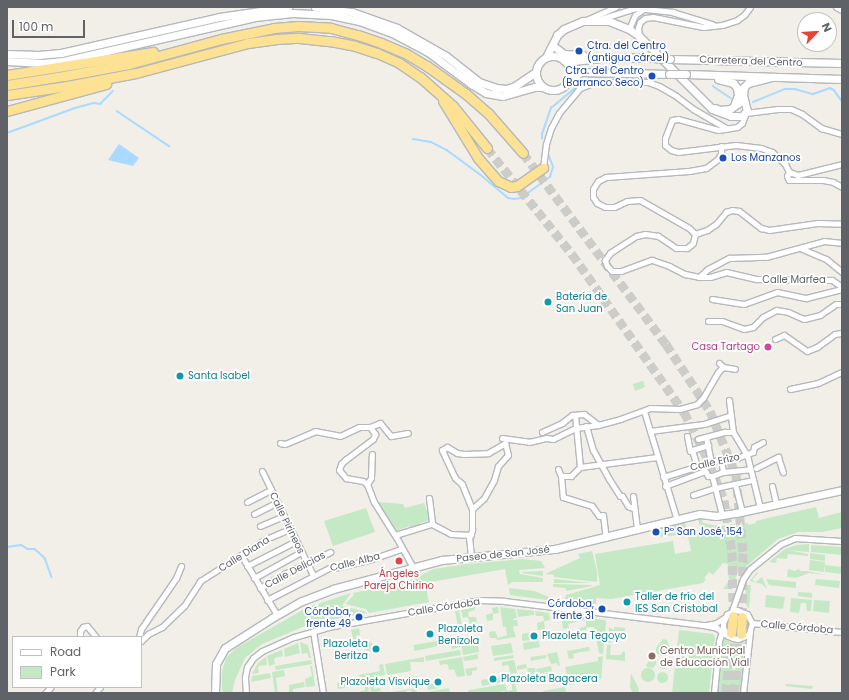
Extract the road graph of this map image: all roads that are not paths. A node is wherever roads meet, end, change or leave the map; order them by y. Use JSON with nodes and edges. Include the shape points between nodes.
{"nodes":[{"id":1,"x":288,"y":7,"type":"edge"},
{"id":2,"x":315,"y":7,"type":"edge"},
{"id":3,"x":616,"y":7,"type":"edge"},
{"id":4,"x":658,"y":7,"type":"edge"},
{"id":5,"x":750,"y":7,"type":"edge"},
{"id":6,"x":836,"y":7,"type":"edge"},
{"id":7,"x":647,"y":8,"type":"edge"},
{"id":8,"x":842,"y":10,"type":"edge"},
{"id":9,"x":674,"y":12,"type":"junction"},
{"id":10,"x":596,"y":20,"type":"junction"},
{"id":11,"x":583,"y":21,"type":"junction"},
{"id":12,"x":715,"y":25,"type":"junction"},
{"id":13,"x":629,"y":30,"type":"junction"},
{"id":14,"x":557,"y":35,"type":"junction"},
{"id":15,"x":639,"y":36,"type":"junction"},
{"id":16,"x":221,"y":39,"type":"junction"},
{"id":17,"x":556,"y":48,"type":"junction"},
{"id":18,"x":7,"y":54,"type":"edge"},
{"id":19,"x":546,"y":57,"type":"junction"},
{"id":20,"x":596,"y":57,"type":"junction"},
{"id":21,"x":561,"y":59,"type":"junction"},
{"id":22,"x":7,"y":61,"type":"edge"},
{"id":23,"x":842,"y":63,"type":"edge"},
{"id":24,"x":536,"y":72,"type":"junction"},
{"id":25,"x":136,"y":73,"type":"junction"},
{"id":26,"x":7,"y":75,"type":"edge"},
{"id":27,"x":700,"y":75,"type":"junction"},
{"id":28,"x":772,"y":77,"type":"junction"},
{"id":29,"x":569,"y":79,"type":"junction"},
{"id":30,"x":842,"y":79,"type":"edge"},
{"id":31,"x":7,"y":85,"type":"edge"},
{"id":32,"x":543,"y":87,"type":"junction"},
{"id":33,"x":434,"y":88,"type":"junction"},
{"id":34,"x":7,"y":95,"type":"edge"},
{"id":35,"x":707,"y":103,"type":"junction"},
{"id":36,"x":734,"y":105,"type":"junction"},
{"id":37,"x":7,"y":111,"type":"edge"},
{"id":38,"x":743,"y":112,"type":"junction"},
{"id":39,"x":727,"y":128,"type":"junction"},
{"id":40,"x":842,"y":134,"type":"edge"},
{"id":41,"x":721,"y":146,"type":"junction"},
{"id":42,"x":487,"y":148,"type":"tunnel mouth"},
{"id":43,"x":523,"y":153,"type":"tunnel mouth"},
{"id":44,"x":842,"y":164,"type":"edge"},
{"id":45,"x":543,"y":168,"type":"joint"},
{"id":46,"x":789,"y":172,"type":"junction"},
{"id":47,"x":842,"y":187,"type":"edge"},
{"id":48,"x":842,"y":224,"type":"edge"},
{"id":49,"x":695,"y":234,"type":"junction"},
{"id":50,"x":842,"y":243,"type":"edge"},
{"id":51,"x":799,"y":248,"type":"junction"},
{"id":52,"x":842,"y":272,"type":"edge"},
{"id":53,"x":699,"y":277,"type":"junction"},
{"id":54,"x":842,"y":287,"type":"edge"},
{"id":55,"x":712,"y":299,"type":"dead end"},
{"id":56,"x":842,"y":304,"type":"edge"},
{"id":57,"x":708,"y":320,"type":"dead end"},
{"id":58,"x":842,"y":333,"type":"edge"},
{"id":59,"x":775,"y":339,"type":"dead end"},
{"id":60,"x":735,"y":369,"type":"dead end"},
{"id":61,"x":842,"y":372,"type":"edge"},
{"id":62,"x":790,"y":389,"type":"dead end"},
{"id":63,"x":729,"y":400,"type":"dead end"},
{"id":64,"x":644,"y":411,"type":"junction"},
{"id":65,"x":575,"y":415,"type":"junction"},
{"id":66,"x":731,"y":415,"type":"junction"},
{"id":67,"x":598,"y":424,"type":"junction"},
{"id":68,"x":586,"y":426,"type":"junction"},
{"id":69,"x":370,"y":427,"type":"junction"},
{"id":70,"x":576,"y":428,"type":"junction"},
{"id":71,"x":650,"y":431,"type":"junction"},
{"id":72,"x":542,"y":432,"type":"dead end"},
{"id":73,"x":734,"y":432,"type":"junction"},
{"id":74,"x":408,"y":433,"type":"dead end"},
{"id":75,"x":687,"y":436,"type":"dead end"},
{"id":76,"x":706,"y":437,"type":"junction"},
{"id":77,"x":698,"y":439,"type":"dead end"},
{"id":78,"x":503,"y":440,"type":"junction"},
{"id":79,"x":763,"y":442,"type":"dead end"},
{"id":80,"x":280,"y":443,"type":"dead end"},
{"id":81,"x":708,"y":445,"type":"junction"},
{"id":82,"x":692,"y":450,"type":"junction"},
{"id":83,"x":372,"y":454,"type":"dead end"},
{"id":84,"x":747,"y":455,"type":"junction"},
{"id":85,"x":657,"y":457,"type":"junction"},
{"id":86,"x":721,"y":459,"type":"junction"},
{"id":87,"x":711,"y":462,"type":"junction"},
{"id":88,"x":602,"y":464,"type":"junction"},
{"id":89,"x":699,"y":465,"type":"junction"},
{"id":90,"x":580,"y":467,"type":"junction"},
{"id":91,"x":558,"y":469,"type":"dead end"},
{"id":92,"x":753,"y":469,"type":"junction"},
{"id":93,"x":262,"y":471,"type":"dead end"},
{"id":94,"x":705,"y":471,"type":"junction"},
{"id":95,"x":723,"y":472,"type":"junction"},
{"id":96,"x":783,"y":472,"type":"dead end"},
{"id":97,"x":561,"y":476,"type":"junction"},
{"id":98,"x":712,"y":476,"type":"junction"},
{"id":99,"x":662,"y":477,"type":"junction"},
{"id":100,"x":753,"y":480,"type":"junction"},
{"id":101,"x":367,"y":484,"type":"junction"},
{"id":102,"x":736,"y":484,"type":"junction"},
{"id":103,"x":665,"y":486,"type":"junction"},
{"id":104,"x":772,"y":486,"type":"dead end"},
{"id":105,"x":715,"y":488,"type":"junction"},
{"id":106,"x":270,"y":490,"type":"junction"},
{"id":107,"x":842,"y":490,"type":"edge"},
{"id":108,"x":693,"y":495,"type":"dead end"},
{"id":109,"x":632,"y":496,"type":"dead end"},
{"id":110,"x":429,"y":498,"type":"dead end"},
{"id":111,"x":247,"y":502,"type":"dead end"},
{"id":112,"x":276,"y":503,"type":"junction"},
{"id":113,"x":776,"y":504,"type":"junction"},
{"id":114,"x":472,"y":508,"type":"junction"},
{"id":115,"x":633,"y":508,"type":"junction"},
{"id":116,"x":760,"y":508,"type":"junction"},
{"id":117,"x":742,"y":512,"type":"junction"},
{"id":118,"x":254,"y":514,"type":"dead end"},
{"id":119,"x":722,"y":515,"type":"junction"},
{"id":120,"x":283,"y":516,"type":"junction"},
{"id":121,"x":677,"y":520,"type":"junction"},
{"id":122,"x":432,"y":524,"type":"junction"},
{"id":123,"x":260,"y":526,"type":"dead end"},
{"id":124,"x":289,"y":529,"type":"junction"},
{"id":125,"x":637,"y":530,"type":"junction"},
{"id":126,"x":395,"y":535,"type":"junction"},
{"id":127,"x":471,"y":535,"type":"junction"},
{"id":128,"x":606,"y":538,"type":"junction"},
{"id":129,"x":296,"y":541,"type":"junction"},
{"id":130,"x":842,"y":541,"type":"edge"},
{"id":131,"x":401,"y":549,"type":"junction"},
{"id":132,"x":301,"y":552,"type":"junction"},
{"id":133,"x":330,"y":552,"type":"dead end"},
{"id":134,"x":241,"y":555,"type":"junction"},
{"id":135,"x":470,"y":556,"type":"junction"},
{"id":136,"x":307,"y":562,"type":"junction"},
{"id":137,"x":181,"y":566,"type":"dead end"},
{"id":138,"x":247,"y":566,"type":"junction"},
{"id":139,"x":413,"y":568,"type":"junction"},
{"id":140,"x":313,"y":574,"type":"junction"},
{"id":141,"x":254,"y":578,"type":"junction"},
{"id":142,"x":260,"y":588,"type":"junction"},
{"id":143,"x":268,"y":600,"type":"junction"},
{"id":144,"x":277,"y":615,"type":"junction"},
{"id":145,"x":729,"y":615,"type":"junction"},
{"id":146,"x":742,"y":616,"type":"tunnel mouth"},
{"id":147,"x":752,"y":623,"type":"junction"},
{"id":148,"x":703,"y":625,"type":"junction"},
{"id":149,"x":711,"y":627,"type":"junction"},
{"id":150,"x":750,"y":630,"type":"junction"},
{"id":151,"x":313,"y":632,"type":"junction"},
{"id":152,"x":729,"y":632,"type":"junction"},
{"id":153,"x":842,"y":632,"type":"edge"},
{"id":154,"x":80,"y":636,"type":"edge"},
{"id":155,"x":95,"y":636,"type":"edge"},
{"id":156,"x":139,"y":636,"type":"edge"},
{"id":157,"x":719,"y":638,"type":"junction"},
{"id":158,"x":142,"y":640,"type":"edge"},
{"id":159,"x":215,"y":693,"type":"edge"},
{"id":160,"x":246,"y":693,"type":"edge"},
{"id":161,"x":323,"y":693,"type":"edge"},
{"id":162,"x":714,"y":693,"type":"edge"},
{"id":163,"x":743,"y":693,"type":"edge"}],
"edges":[{"from":1,"to":18,"type":"main road","via":[[219,17],[61,53],[38,56]]},
{"from":2,"to":24,"type":"main road","via":[[352,12],[397,28],[446,56],[479,82],[496,88],[506,89],[515,86]]},
{"from":3,"to":11,"type":"street"},
{"from":4,"to":9,"type":"street"},
{"from":5,"to":12,"type":"street","via":[[737,20]]},
{"from":6,"to":8,"type":"street"},
{"from":7,"to":9,"type":"street"},
{"from":7,"to":10,"type":"street","via":[[636,8]]},
{"from":7,"to":13,"type":"street","via":[[635,16]]},
{"from":9,"to":12,"type":"street"},
{"from":10,"to":11,"type":"main road"},
{"from":10,"to":13,"type":"main road","via":[[609,21]]},
{"from":11,"to":14,"type":"main road","via":[[573,24]]},
{"from":12,"to":15,"type":"street","via":[[703,27],[653,17],[645,18],[638,28]]},
{"from":13,"to":15,"type":"main road"},
{"from":14,"to":17,"type":"main road"},
{"from":14,"to":19,"type":"main road"},
{"from":15,"to":35,"type":"main road"},
{"from":16,"to":26,"type":"highway","via":[[139,55]]},
{"from":16,"to":31,"type":"highway","via":[[128,64]]},
{"from":16,"to":43,"type":"highway","via":[[274,28],[298,26],[331,28],[381,43],[427,66],[466,94],[505,131]]},
{"from":17,"to":20,"type":"main road","via":[[569,56]]},
{"from":17,"to":21,"type":"main road"},
{"from":19,"to":21,"type":"main road"},
{"from":19,"to":24,"type":"main road","via":[[540,61]]},
{"from":20,"to":21,"type":"main road","name":"Carretera del Centro","via":[[573,61]]},
{"from":20,"to":23,"type":"main road","name":"Carretera del Centro","bridge":true},
{"from":21,"to":29,"type":"main road","via":[[569,69]]},
{"from":22,"to":32,"type":"main road","via":[[43,63],[63,60],[255,17],[293,13],[331,15],[359,21],[392,33],[428,52],[486,93],[503,96]]},
{"from":24,"to":32,"type":"main road"},
{"from":25,"to":33,"type":"highway","via":[[248,43],[299,38],[336,42],[378,53],[399,63]]},
{"from":25,"to":34,"type":"highway"},
{"from":25,"to":37,"type":"highway"},
{"from":27,"to":28,"type":"main road","name":"Carretera del Centro"},
{"from":27,"to":29,"type":"main road","name":"Carretera del Centro","bridge":true,"via":[[581,72]]},
{"from":27,"to":36,"type":"main road","via":[[733,83],[738,95]]},
{"from":28,"to":30,"type":"main road","name":"Carretera del Centro"},
{"from":28,"to":38,"type":"main road","via":[[748,83],[744,87]]},
{"from":29,"to":32,"type":"main road","via":[[558,89]]},
{"from":33,"to":42,"type":"highway","via":[[453,106]]},
{"from":33,"to":45,"type":"highway","via":[[478,158],[498,181],[511,187],[517,186]]},
{"from":35,"to":36,"type":"main road","via":[[720,110]]},
{"from":35,"to":38,"type":"main road","via":[[717,112]]},
{"from":36,"to":38,"type":"main road","via":[[734,113]]},
{"from":36,"to":38,"type":"main road","via":[[742,102]]},
{"from":38,"to":39,"type":"street","via":[[742,123],[735,128]]},
{"from":38,"to":40,"type":"street","via":[[791,110],[802,114],[821,128]]},
{"from":39,"to":41,"type":"street","via":[[713,130],[678,119],[672,120],[665,138],[666,145],[678,152]]},
{"from":39,"to":45,"type":"street","via":[[692,109],[659,86],[648,82],[593,83],[580,88],[559,113],[546,144]]},
{"from":41,"to":46,"type":"street","via":[[761,148],[772,152],[785,164]]},
{"from":41,"to":49,"type":"street","via":[[718,159],[706,168],[689,172],[606,178],[598,181],[593,189],[593,197],[597,203],[605,207],[640,200]]},
{"from":44,"to":46,"type":"street","via":[[798,175]]},
{"from":46,"to":47,"type":"street","via":[[789,180],[823,180]]},
{"from":48,"to":49,"type":"street","via":[[818,223],[768,230],[761,228],[739,211],[732,210],[726,212],[707,230]]},
{"from":49,"to":53,"type":"street","via":[[693,243],[687,248],[676,248],[658,236],[636,236],[610,253],[605,260],[612,271],[628,270],[652,260]]},
{"from":50,"to":51,"type":"street","via":[[824,241]]},
{"from":51,"to":52,"type":"street","via":[[816,254]]},
{"from":51,"to":53,"type":"street","via":[[766,257],[729,258]]},
{"from":53,"to":54,"type":"street","name":"Calle Marfea","via":[[710,277],[726,272],[757,279],[832,280]]},
{"from":54,"to":55,"type":"street","via":[[806,298],[777,292],[744,304]]},
{"from":56,"to":57,"type":"street","via":[[836,304],[820,315],[804,319],[776,310],[763,317],[753,327],[744,329],[722,321]]},
{"from":58,"to":59,"type":"street","via":[[807,351],[784,335]]},
{"from":60,"to":64,"type":"street","via":[[721,365],[697,404],[680,409],[650,408]]},
{"from":61,"to":62,"type":"street","via":[[818,383]]},
{"from":63,"to":66,"type":"street"},
{"from":64,"to":67,"type":"street"},
{"from":64,"to":71,"type":"street"},
{"from":65,"to":67,"type":"street","via":[[584,414]]},
{"from":65,"to":70,"type":"street"},
{"from":65,"to":72,"type":"street"},
{"from":66,"to":71,"type":"street","via":[[704,424]]},
{"from":66,"to":73,"type":"street"},
{"from":67,"to":68,"type":"street"},
{"from":68,"to":70,"type":"street"},
{"from":68,"to":88,"type":"street","via":[[590,441]]},
{"from":69,"to":74,"type":"street","via":[[380,423],[391,436]]},
{"from":69,"to":80,"type":"street","via":[[360,427],[340,436],[315,431],[285,444]]},
{"from":69,"to":101,"type":"street","via":[[375,434],[374,439],[346,459],[339,470],[346,478]]},
{"from":70,"to":78,"type":"street","via":[[553,439],[529,442]]},
{"from":70,"to":90,"type":"street"},
{"from":71,"to":85,"type":"street"},
{"from":73,"to":76,"type":"street"},
{"from":73,"to":84,"type":"street"},
{"from":75,"to":82,"type":"street","via":[[690,451]]},
{"from":76,"to":77,"type":"street"},
{"from":76,"to":81,"type":"street"},
{"from":78,"to":114,"type":"street","via":[[508,455],[498,466],[484,498]]},
{"from":78,"to":114,"type":"street","via":[[488,453],[457,453],[447,447],[442,450],[455,478],[462,484]]},
{"from":79,"to":84,"type":"street","name":"Calle Erizo"},
{"from":81,"to":82,"type":"street"},
{"from":81,"to":87,"type":"street"},
{"from":82,"to":89,"type":"street"},
{"from":83,"to":101,"type":"street","via":[[371,478]]},
{"from":84,"to":86,"type":"street","name":"Calle Erizo"},
{"from":84,"to":92,"type":"street"},
{"from":85,"to":88,"type":"street"},
{"from":85,"to":99,"type":"street"},
{"from":86,"to":87,"type":"street","name":"Calle Erizo"},
{"from":86,"to":95,"type":"street"},
{"from":87,"to":89,"type":"street","name":"Calle Erizo"},
{"from":88,"to":90,"type":"street"},
{"from":88,"to":115,"type":"street","via":[[620,496]]},
{"from":89,"to":94,"type":"street"},
{"from":89,"to":99,"type":"street","name":"Calle Erizo"},
{"from":90,"to":97,"type":"street","via":[[571,476]]},
{"from":91,"to":97,"type":"street"},
{"from":92,"to":95,"type":"street"},
{"from":92,"to":96,"type":"street","via":[[778,457]]},
{"from":92,"to":100,"type":"street"},
{"from":93,"to":106,"type":"street","name":"Calle Pirineos"},
{"from":94,"to":98,"type":"street","via":[[708,476]]},
{"from":94,"to":103,"type":"street"},
{"from":95,"to":98,"type":"street"},
{"from":97,"to":128,"type":"street","via":[[563,497],[592,506],[599,516],[603,515]]},
{"from":98,"to":105,"type":"street"},
{"from":99,"to":103,"type":"street"},
{"from":100,"to":102,"type":"street"},
{"from":100,"to":116,"type":"street"},
{"from":101,"to":126,"type":"street","via":[[374,502]]},
{"from":102,"to":105,"type":"street"},
{"from":102,"to":117,"type":"street"},
{"from":103,"to":121,"type":"street"},
{"from":104,"to":113,"type":"street"},
{"from":105,"to":108,"type":"street"},
{"from":105,"to":119,"type":"street"},
{"from":106,"to":111,"type":"street"},
{"from":106,"to":112,"type":"street","name":"Calle Pirineos"},
{"from":107,"to":113,"type":"main road","name":"Paseo de San José"},
{"from":109,"to":115,"type":"street"},
{"from":110,"to":122,"type":"street"},
{"from":112,"to":118,"type":"street"},
{"from":112,"to":120,"type":"street","name":"Calle Pirineos"},
{"from":113,"to":116,"type":"main road","name":"Paseo de San José"},
{"from":114,"to":127,"type":"street"},
{"from":115,"to":125,"type":"street"},
{"from":116,"to":117,"type":"main road","name":"Paseo de San José"},
{"from":117,"to":119,"type":"main road","name":"Paseo de San José"},
{"from":119,"to":121,"type":"main road","name":"Paseo de San José","via":[[700,514]]},
{"from":120,"to":123,"type":"street"},
{"from":120,"to":124,"type":"street","name":"Calle Pirineos"},
{"from":121,"to":125,"type":"main road","name":"Paseo de San José"},
{"from":122,"to":126,"type":"street"},
{"from":122,"to":127,"type":"street","via":[[451,534]]},
{"from":124,"to":129,"type":"street","name":"Calle Pirineos"},
{"from":124,"to":134,"type":"street","name":"Calle Diana","via":[[266,539]]},
{"from":125,"to":128,"type":"main road","name":"Paseo de San José"},
{"from":126,"to":131,"type":"street"},
{"from":127,"to":135,"type":"street"},
{"from":128,"to":135,"type":"main road","name":"Paseo de San José","via":[[555,549]]},
{"from":129,"to":132,"type":"street","name":"Calle Pirineos"},
{"from":129,"to":138,"type":"street"},
{"from":130,"to":145,"type":"street","via":[[795,538],[781,544],[750,569],[743,579]]},
{"from":131,"to":139,"type":"street"},
{"from":131,"to":140,"type":"street","name":"Calle Alba"},
{"from":132,"to":136,"type":"street","name":"Calle Pirineos"},
{"from":132,"to":141,"type":"street"},
{"from":133,"to":136,"type":"street","name":"Calle Delicias"},
{"from":134,"to":138,"type":"street"},
{"from":134,"to":158,"type":"street","name":"Calle Diana","via":[[200,581],[184,606],[162,627]]},
{"from":135,"to":139,"type":"main road","name":"Paseo de San José"},
{"from":136,"to":140,"type":"street","name":"Calle Pirineos"},
{"from":136,"to":142,"type":"street","name":"Calle Delicias"},
{"from":137,"to":156,"type":"street","via":[[176,578],[141,628]]},
{"from":138,"to":141,"type":"street"},
{"from":139,"to":144,"type":"main road","name":"Paseo de San José","via":[[333,589],[302,601]]},
{"from":140,"to":143,"type":"street","name":"Calle Alba"},
{"from":141,"to":142,"type":"street"},
{"from":142,"to":143,"type":"street"},
{"from":143,"to":144,"type":"street"},
{"from":144,"to":159,"type":"main road","name":"Paseo de San José","via":[[225,648],[216,664]]},
{"from":145,"to":147,"type":"street","via":[[737,610],[747,614]]},
{"from":145,"to":148,"type":"street","name":"Calle Córdoba","via":[[716,623]]},
{"from":145,"to":152,"type":"highway"},
{"from":146,"to":152,"type":"highway"},
{"from":147,"to":150,"type":"street"},
{"from":147,"to":153,"type":"street","name":"Calle Córdoba"},
{"from":148,"to":149,"type":"street","name":"Calle Córdoba"},
{"from":148,"to":151,"type":"street","name":"Calle Córdoba","via":[[492,600],[455,604]]},
{"from":149,"to":152,"type":"street","name":"Calle Córdoba"},
{"from":149,"to":157,"type":"street"},
{"from":150,"to":152,"type":"street","via":[[748,635],[738,639]]},
{"from":150,"to":163,"type":"street"},
{"from":151,"to":160,"type":"street","name":"Calle Córdoba","via":[[262,651],[253,658],[245,677]]},
{"from":151,"to":161,"type":"street"},
{"from":152,"to":157,"type":"street"},
{"from":154,"to":155,"type":"street","via":[[80,631],[87,626]]},
{"from":157,"to":162,"type":"street"}]}
